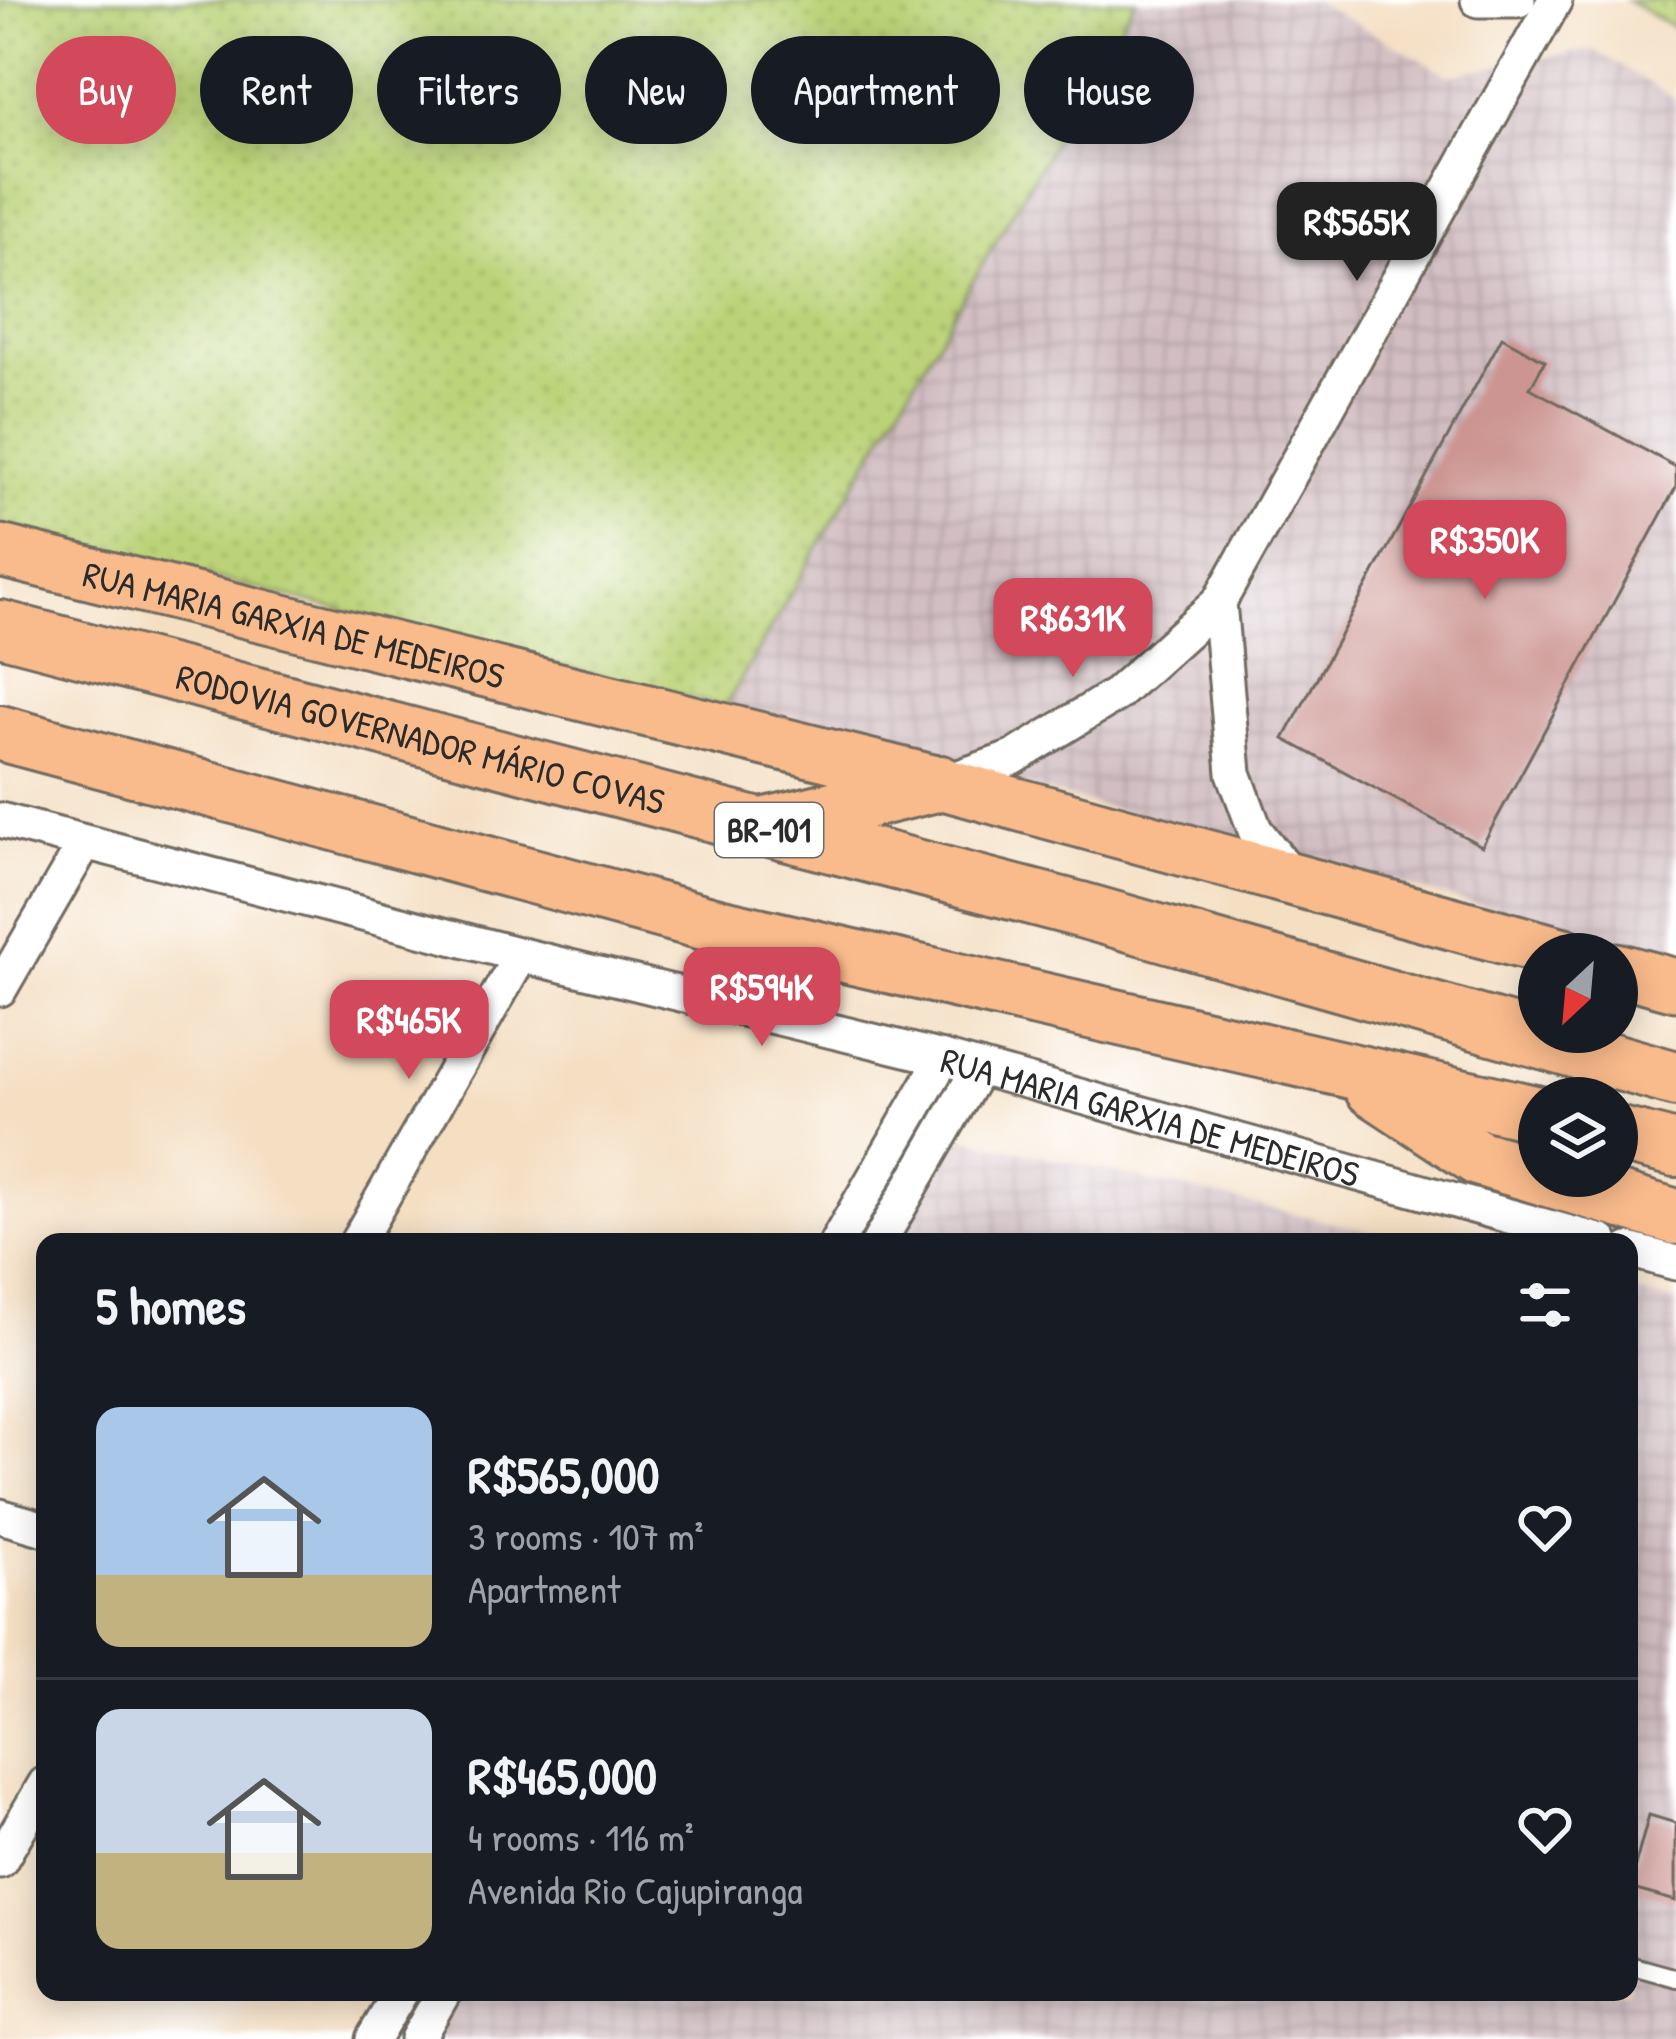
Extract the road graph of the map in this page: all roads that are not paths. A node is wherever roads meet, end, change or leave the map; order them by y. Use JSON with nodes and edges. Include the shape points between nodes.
{"nodes":[{"id":1,"x":1478,"y":0,"type":"edge"},
{"id":2,"x":1518,"y":0,"type":"edge"},
{"id":3,"x":1555,"y":0,"type":"edge"},
{"id":4,"x":0,"y":551,"type":"edge"},
{"id":5,"x":1219,"y":602,"type":"junction"},
{"id":6,"x":0,"y":628,"type":"edge"},
{"id":7,"x":0,"y":733,"type":"edge"},
{"id":8,"x":940,"y":783,"type":"junction"},
{"id":9,"x":0,"y":820,"type":"edge"},
{"id":10,"x":759,"y":827,"type":"junction"},
{"id":11,"x":84,"y":844,"type":"junction"},
{"id":12,"x":1294,"y":879,"type":"junction"},
{"id":13,"x":1518,"y":941,"type":"edge"},
{"id":14,"x":521,"y":956,"type":"junction"},
{"id":15,"x":1638,"y":975,"type":"edge"},
{"id":16,"x":1676,"y":985,"type":"edge"},
{"id":17,"x":0,"y":989,"type":"edge"},
{"id":18,"x":1518,"y":1034,"type":"edge"},
{"id":19,"x":1585,"y":1053,"type":"edge"},
{"id":20,"x":1614,"y":1053,"type":"edge"},
{"id":21,"x":943,"y":1058,"type":"junction"},
{"id":22,"x":1676,"y":1064,"type":"edge"},
{"id":23,"x":979,"y":1068,"type":"junction"},
{"id":24,"x":1349,"y":1073,"type":"junction"},
{"id":25,"x":1676,"y":1079,"type":"edge"},
{"id":26,"x":1518,"y":1109,"type":"edge"},
{"id":27,"x":1638,"y":1139,"type":"edge"},
{"id":28,"x":1676,"y":1149,"type":"edge"},
{"id":29,"x":1676,"y":1217,"type":"edge"},
{"id":30,"x":362,"y":1233,"type":"edge"},
{"id":31,"x":842,"y":1233,"type":"edge"},
{"id":32,"x":884,"y":1233,"type":"edge"},
{"id":33,"x":1570,"y":1233,"type":"edge"},
{"id":34,"x":1638,"y":1252,"type":"edge"},
{"id":35,"x":1676,"y":1263,"type":"edge"},
{"id":36,"x":0,"y":1516,"type":"edge"},
{"id":37,"x":36,"y":1526,"type":"edge"},
{"id":38,"x":36,"y":1799,"type":"edge"},
{"id":39,"x":0,"y":1861,"type":"edge"},
{"id":40,"x":1638,"y":1967,"type":"edge"},
{"id":41,"x":1676,"y":1978,"type":"edge"},
{"id":42,"x":396,"y":2001,"type":"edge"},
{"id":43,"x":439,"y":2001,"type":"edge"},
{"id":44,"x":373,"y":2039,"type":"edge"},
{"id":45,"x":417,"y":2039,"type":"edge"}],
"edges":[{"from":1,"to":2,"type":"street"},
{"from":3,"to":5,"type":"street"},
{"from":4,"to":8,"type":"main road","name":"RUA MARIA GARXIA DE MEDEIROS"},
{"from":5,"to":8,"type":"street","via":[[1117,694],[1012,758]]},
{"from":5,"to":12,"type":"street","via":[[1234,772],[1255,830]]},
{"from":6,"to":10,"type":"highway","name":"RODOVIA GOVERNADOR MÁRIO COVAS","number":"BR-101"},
{"from":7,"to":24,"type":"highway","via":[[718,926]]},
{"from":8,"to":10,"type":"highway"},
{"from":8,"to":12,"type":"main road","name":"RUA MARIA GARXIA DE MEDEIROS"},
{"from":9,"to":11,"type":"street","name":"RUA MARIA GARXIA DE MEDEIROS"},
{"from":10,"to":18,"type":"highway","name":"RODOVIA GOVERNADOR MÁRIO COVAS","number":"BR-101"},
{"from":11,"to":14,"type":"street","name":"RUA MARIA GARXIA DE MEDEIROS"},
{"from":11,"to":17,"type":"street"},
{"from":12,"to":13,"type":"main road","name":"RUA MARIA GARXIA DE MEDEIROS"},
{"from":14,"to":21,"type":"street","name":"RUA MARIA GARXIA DE MEDEIROS"},
{"from":14,"to":30,"type":"street"},
{"from":15,"to":16,"type":"main road"},
{"from":19,"to":25,"type":"highway","name":"RODOVIA GOVERNADOR MÁRIO COVAS"},
{"from":20,"to":22,"type":"highway","name":"RODOVIA GOVERNADOR MÁRIO COVAS","number":"BR-101"},
{"from":21,"to":23,"type":"street","name":"RUA MARIA GARXIA DE MEDEIROS"},
{"from":21,"to":31,"type":"street"},
{"from":23,"to":32,"type":"street"},
{"from":23,"to":33,"type":"street","name":"RUA MARIA GARXIA DE MEDEIROS"},
{"from":24,"to":26,"type":"highway"},
{"from":24,"to":29,"type":"highway","via":[[1478,1158]]},
{"from":27,"to":28,"type":"highway"},
{"from":34,"to":35,"type":"street"},
{"from":36,"to":37,"type":"street"},
{"from":38,"to":39,"type":"street"},
{"from":40,"to":41,"type":"lane"},
{"from":42,"to":44,"type":"street"},
{"from":43,"to":45,"type":"street"}]}
